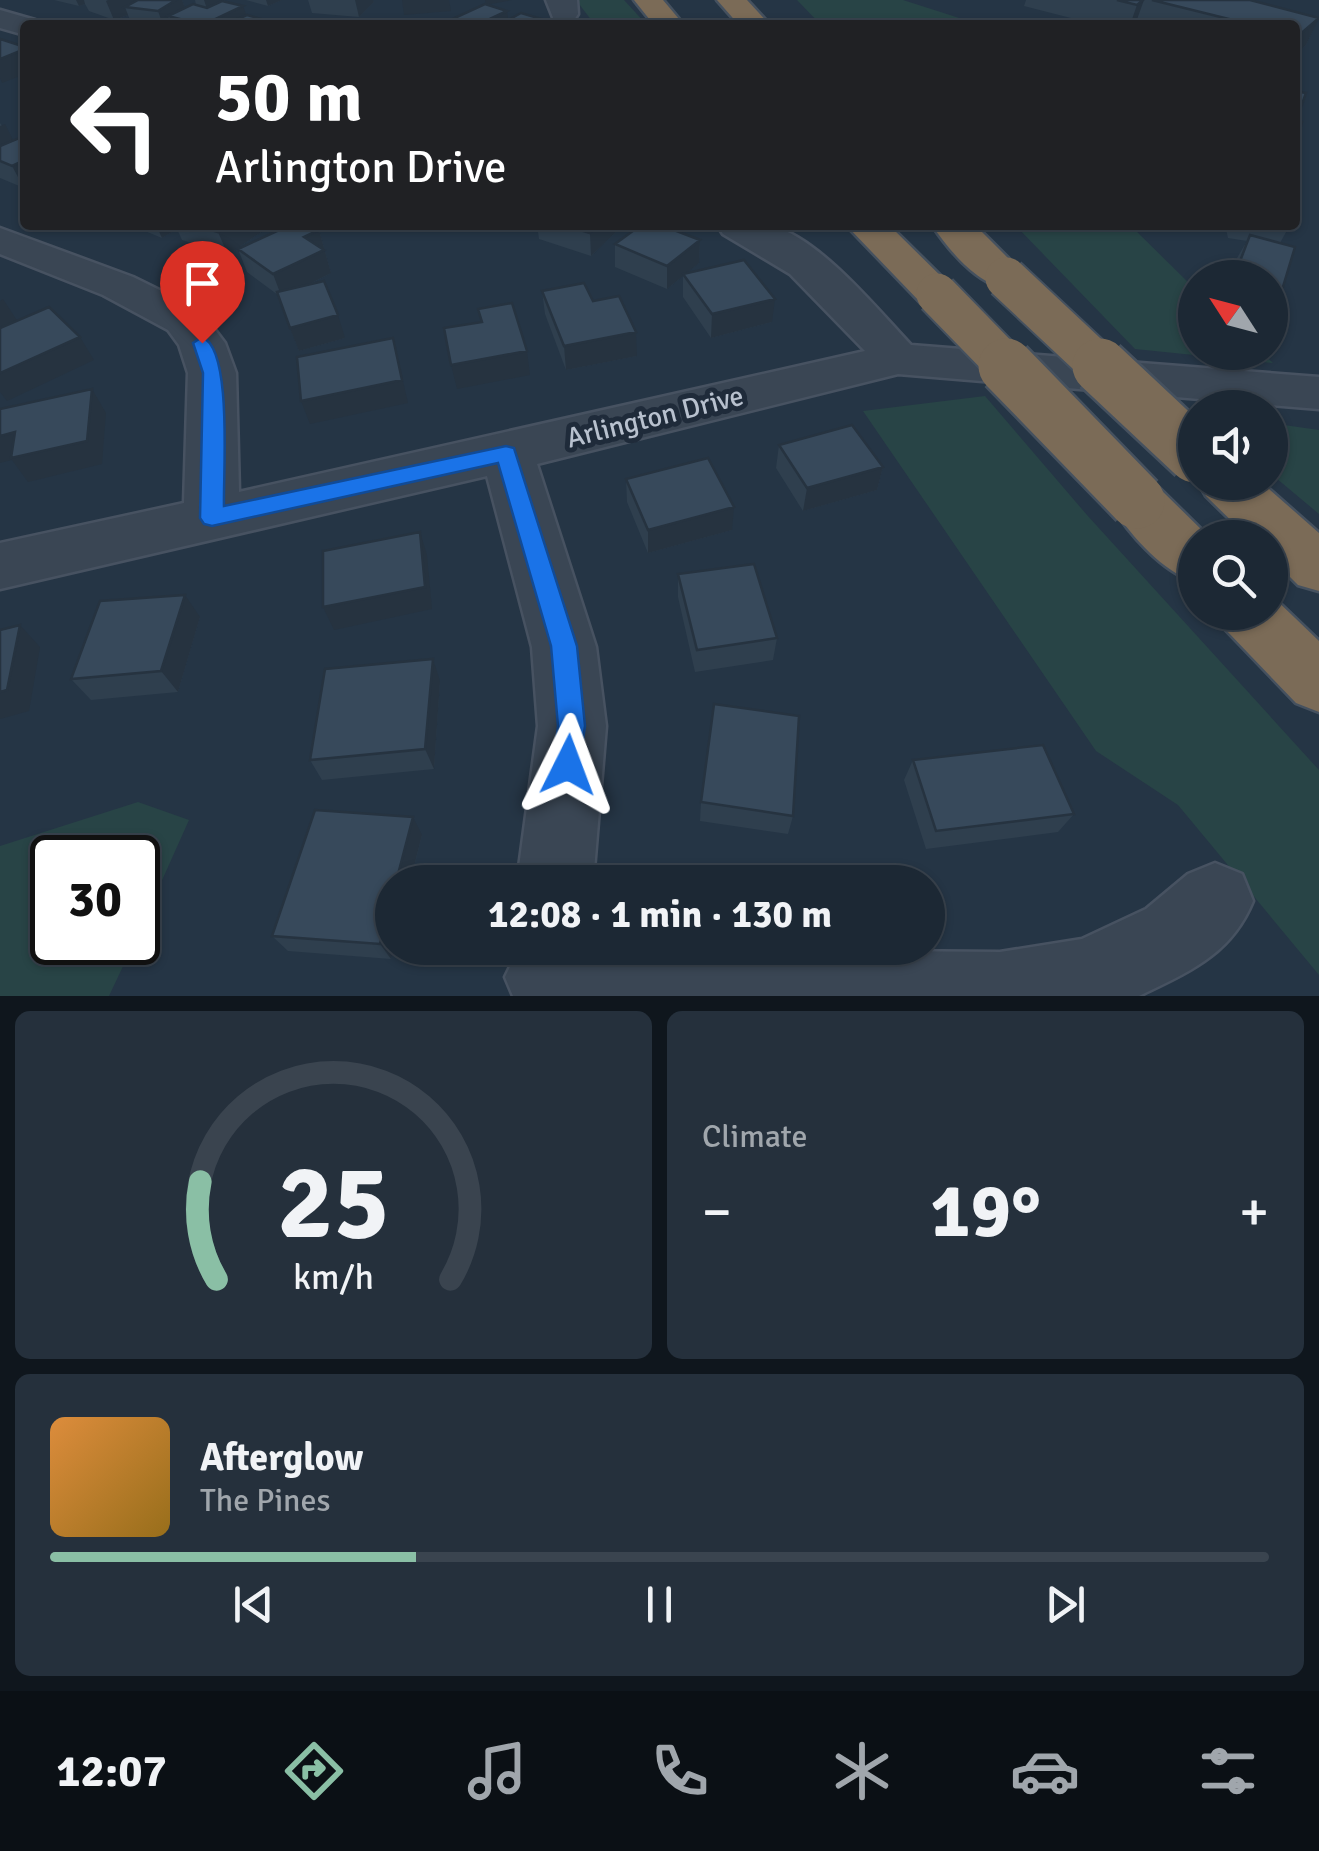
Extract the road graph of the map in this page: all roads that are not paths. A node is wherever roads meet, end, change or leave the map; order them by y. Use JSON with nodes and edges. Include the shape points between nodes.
{"nodes":[{"id":1,"x":648,"y":0,"type":"edge"},
{"id":2,"x":678,"y":0,"type":"edge"},
{"id":3,"x":731,"y":0,"type":"edge"},
{"id":4,"x":666,"y":20,"type":"edge"},
{"id":5,"x":696,"y":20,"type":"edge"},
{"id":6,"x":750,"y":20,"type":"edge"},
{"id":7,"x":749,"y":230,"type":"edge"},
{"id":8,"x":871,"y":230,"type":"edge"},
{"id":9,"x":880,"y":230,"type":"edge"},
{"id":10,"x":957,"y":230,"type":"edge"},
{"id":11,"x":0,"y":240,"type":"edge"},
{"id":12,"x":937,"y":294,"type":"junction"},
{"id":13,"x":898,"y":359,"type":"junction"},
{"id":14,"x":1319,"y":393,"type":"edge"},
{"id":15,"x":1178,"y":439,"type":"edge"},
{"id":16,"x":506,"y":453,"type":"junction"},
{"id":17,"x":1244,"y":500,"type":"edge"},
{"id":18,"x":212,"y":518,"type":"junction"},
{"id":19,"x":1178,"y":542,"type":"edge"},
{"id":20,"x":0,"y":566,"type":"edge"},
{"id":21,"x":1319,"y":568,"type":"edge"},
{"id":22,"x":1266,"y":630,"type":"edge"},
{"id":23,"x":1319,"y":683,"type":"edge"},
{"id":24,"x":557,"y":865,"type":"edge"},
{"id":25,"x":1215,"y":902,"type":"dead end"},
{"id":26,"x":545,"y":974,"type":"edge"}],
"edges":[{"from":1,"to":4,"type":"highway"},
{"from":2,"to":5,"type":"highway"},
{"from":3,"to":6,"type":"highway"},
{"from":7,"to":13,"type":"street","via":[[808,264]]},
{"from":8,"to":12,"type":"highway"},
{"from":9,"to":12,"type":"highway"},
{"from":10,"to":15,"type":"highway","bridge":true},
{"from":11,"to":18,"type":"street","via":[[118,286],[184,320],[202,343],[212,373]]},
{"from":12,"to":19,"type":"highway","bridge":true},
{"from":13,"to":14,"type":"street","name":"Arlington Drive"},
{"from":13,"to":16,"type":"street","name":"Arlington Drive"},
{"from":16,"to":18,"type":"street","name":"Arlington Drive"},
{"from":16,"to":24,"type":"street","via":[[564,646],[572,726]]},
{"from":17,"to":21,"type":"highway"},
{"from":18,"to":20,"type":"street","name":"Arlington Drive"},
{"from":22,"to":23,"type":"highway"},
{"from":25,"to":26,"type":"street","via":[[1174,937],[1087,979],[1000,994]]}]}
